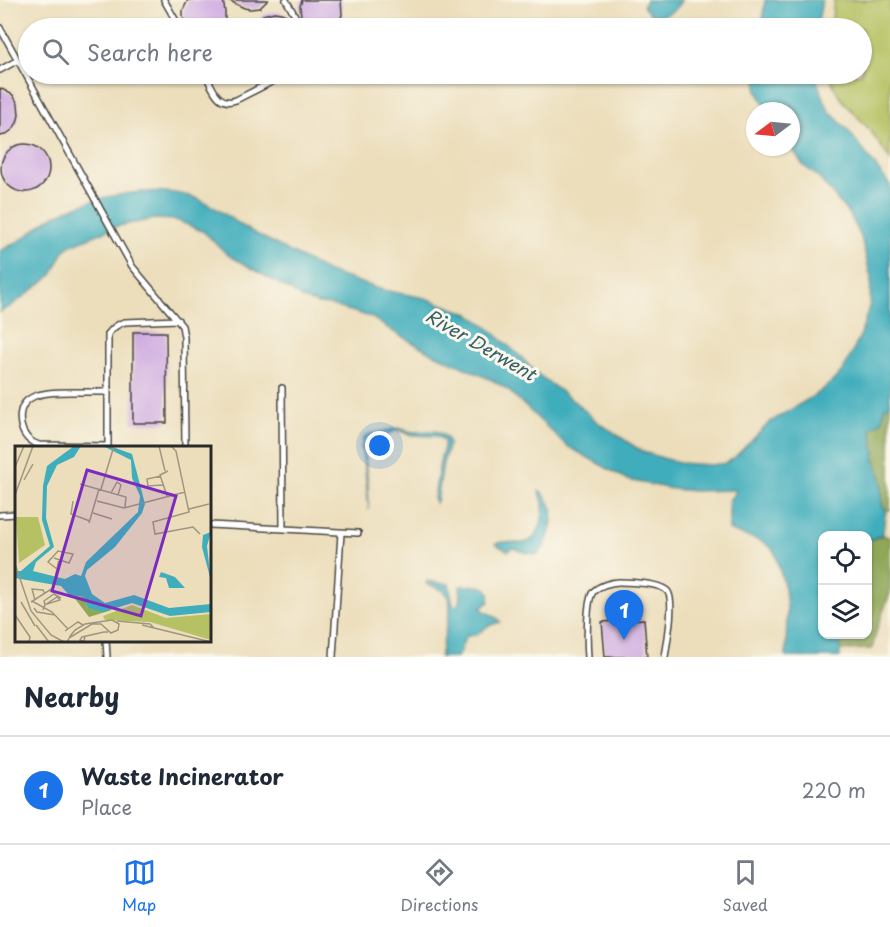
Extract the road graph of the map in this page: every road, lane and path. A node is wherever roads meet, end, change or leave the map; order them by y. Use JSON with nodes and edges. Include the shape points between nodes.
{"nodes":[{"id":1,"x":164,"y":0,"type":"edge"},
{"id":2,"x":286,"y":0,"type":"edge"},
{"id":3,"x":174,"y":18,"type":"edge"},
{"id":4,"x":296,"y":18,"type":"edge"},
{"id":5,"x":0,"y":28,"type":"edge"},
{"id":6,"x":18,"y":60,"type":"joint"},
{"id":7,"x":0,"y":70,"type":"edge"},
{"id":8,"x":31,"y":84,"type":"edge"},
{"id":9,"x":211,"y":84,"type":"edge"},
{"id":10,"x":267,"y":84,"type":"edge"},
{"id":11,"x":178,"y":320,"type":"junction"},
{"id":12,"x":282,"y":388,"type":"dead end"},
{"id":13,"x":108,"y":392,"type":"junction"},
{"id":14,"x":108,"y":446,"type":"edge"},
{"id":15,"x":185,"y":446,"type":"edge"},
{"id":16,"x":212,"y":525,"type":"edge"},
{"id":17,"x":283,"y":529,"type":"junction"},
{"id":18,"x":341,"y":532,"type":"junction"},
{"id":19,"x":358,"y":533,"type":"dead end"},
{"id":20,"x":106,"y":642,"type":"edge"},
{"id":21,"x":107,"y":657,"type":"edge"},
{"id":22,"x":333,"y":657,"type":"edge"},
{"id":23,"x":588,"y":657,"type":"edge"},
{"id":24,"x":665,"y":657,"type":"edge"}],
"edges":[{"from":1,"to":3,"type":"lane"},
{"from":2,"to":4,"type":"lane"},
{"from":5,"to":6,"type":"lane"},
{"from":6,"to":7,"type":"lane"},
{"from":8,"to":11,"type":"lane","via":[[132,266]]},
{"from":9,"to":10,"type":"lane","via":[[218,97],[227,102]]},
{"from":11,"to":13,"type":"lane","via":[[125,322],[113,328],[108,334]]},
{"from":11,"to":15,"type":"lane","via":[[184,337]]},
{"from":12,"to":17,"type":"lane"},
{"from":13,"to":14,"type":"lane"},
{"from":13,"to":14,"type":"lane","via":[[37,394],[24,405],[21,423],[27,438],[39,445]]},
{"from":16,"to":17,"type":"lane"},
{"from":17,"to":18,"type":"lane"},
{"from":18,"to":19,"type":"lane"},
{"from":18,"to":22,"type":"lane"},
{"from":20,"to":21,"type":"lane"},
{"from":23,"to":24,"type":"lane","via":[[591,595],[598,588],[617,582],[662,586],[668,592]]}]}
